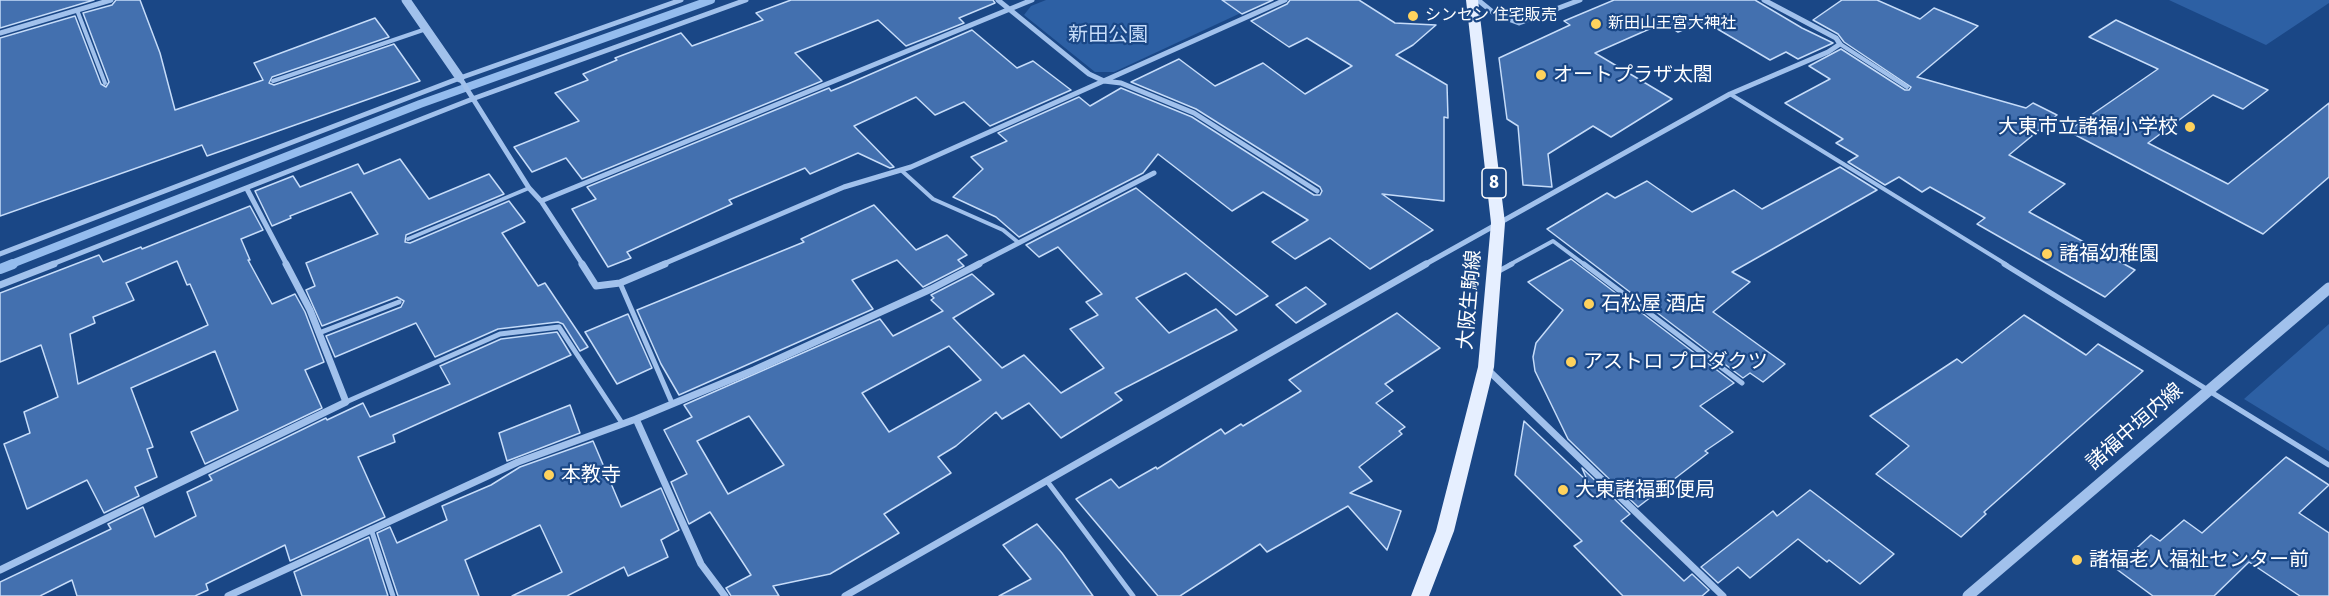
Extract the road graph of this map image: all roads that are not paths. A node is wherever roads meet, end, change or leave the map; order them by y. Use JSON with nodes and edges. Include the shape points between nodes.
{"nodes":[{"id":1,"x":111,"y":0,"type":"edge"},
{"id":2,"x":406,"y":0,"type":"edge"},
{"id":3,"x":681,"y":0,"type":"edge"},
{"id":4,"x":746,"y":0,"type":"edge"},
{"id":5,"x":998,"y":0,"type":"edge"},
{"id":6,"x":1032,"y":0,"type":"edge"},
{"id":7,"x":1285,"y":0,"type":"edge"},
{"id":8,"x":1472,"y":0,"type":"edge"},
{"id":9,"x":1478,"y":0,"type":"edge"},
{"id":10,"x":1580,"y":0,"type":"edge"},
{"id":11,"x":1764,"y":0,"type":"edge"},
{"id":12,"x":1008,"y":9,"type":"junction"},
{"id":13,"x":77,"y":10,"type":"junction"},
{"id":14,"x":426,"y":29,"type":"junction"},
{"id":15,"x":0,"y":33,"type":"edge"},
{"id":16,"x":1840,"y":44,"type":"junction"},
{"id":17,"x":462,"y":80,"type":"junction"},
{"id":18,"x":273,"y":81,"type":"dead end"},
{"id":19,"x":1104,"y":81,"type":"junction"},
{"id":20,"x":105,"y":83,"type":"dead end"},
{"id":21,"x":1907,"y":87,"type":"dead end"},
{"id":22,"x":1730,"y":94,"type":"junction"},
{"id":23,"x":475,"y":98,"type":"junction"},
{"id":24,"x":901,"y":170,"type":"junction"},
{"id":25,"x":1154,"y":173,"type":"dead end"},
{"id":26,"x":529,"y":188,"type":"junction"},
{"id":27,"x":247,"y":189,"type":"junction"},
{"id":28,"x":1317,"y":191,"type":"dead end"},
{"id":29,"x":541,"y":201,"type":"junction"},
{"id":30,"x":1498,"y":223,"type":"junction"},
{"id":31,"x":408,"y":239,"type":"dead end"},
{"id":32,"x":1018,"y":243,"type":"junction"},
{"id":33,"x":0,"y":254,"type":"edge"},
{"id":34,"x":1493,"y":274,"type":"junction"},
{"id":35,"x":620,"y":283,"type":"junction"},
{"id":36,"x":0,"y":285,"type":"edge"},
{"id":37,"x":2329,"y":288,"type":"edge"},
{"id":38,"x":399,"y":302,"type":"dead end"},
{"id":39,"x":319,"y":333,"type":"junction"},
{"id":40,"x":1486,"y":368,"type":"junction"},
{"id":41,"x":1742,"y":383,"type":"dead end"},
{"id":42,"x":2208,"y":389,"type":"junction"},
{"id":43,"x":346,"y":402,"type":"junction"},
{"id":44,"x":672,"y":403,"type":"junction"},
{"id":45,"x":636,"y":419,"type":"junction"},
{"id":46,"x":622,"y":423,"type":"junction"},
{"id":47,"x":2329,"y":465,"type":"edge"},
{"id":48,"x":1047,"y":481,"type":"junction"},
{"id":49,"x":371,"y":529,"type":"junction"},
{"id":50,"x":0,"y":570,"type":"edge"},
{"id":51,"x":228,"y":596,"type":"edge"},
{"id":52,"x":393,"y":596,"type":"edge"},
{"id":53,"x":725,"y":596,"type":"edge"},
{"id":54,"x":845,"y":596,"type":"edge"},
{"id":55,"x":1133,"y":596,"type":"edge"},
{"id":56,"x":1420,"y":596,"type":"edge"},
{"id":57,"x":1723,"y":596,"type":"edge"},
{"id":58,"x":1968,"y":596,"type":"edge"}],
"edges":[{"from":1,"to":13,"type":"street"},
{"from":2,"to":14,"type":"street"},
{"from":3,"to":17,"type":"street"},
{"from":4,"to":23,"type":"street"},
{"from":5,"to":12,"type":"street"},
{"from":6,"to":12,"type":"street"},
{"from":7,"to":19,"type":"street"},
{"from":8,"to":30,"type":"main road","name":"大阪生駒線","number":"8"},
{"from":9,"to":10,"type":"street","via":[[1495,14],[1519,23]]},
{"from":11,"to":16,"type":"street","via":[[1836,38]]},
{"from":12,"to":19,"type":"street","via":[[1089,74]]},
{"from":12,"to":29,"type":"street"},
{"from":13,"to":15,"type":"street"},
{"from":13,"to":20,"type":"lane"},
{"from":14,"to":17,"type":"street"},
{"from":14,"to":18,"type":"lane"},
{"from":16,"to":21,"type":"lane"},
{"from":16,"to":22,"type":"street"},
{"from":17,"to":23,"type":"street"},
{"from":17,"to":33,"type":"street"},
{"from":19,"to":24,"type":"street"},
{"from":19,"to":28,"type":"street","via":[[1121,83],[1194,113]]},
{"from":22,"to":30,"type":"street"},
{"from":22,"to":42,"type":"lane"},
{"from":23,"to":26,"type":"street"},
{"from":23,"to":27,"type":"street"},
{"from":24,"to":32,"type":"lane","via":[[933,199],[1003,230]]},
{"from":24,"to":35,"type":"street","via":[[844,187]]},
{"from":25,"to":32,"type":"street"},
{"from":26,"to":29,"type":"street"},
{"from":26,"to":31,"type":"lane"},
{"from":27,"to":36,"type":"street"},
{"from":27,"to":39,"type":"street"},
{"from":29,"to":35,"type":"street","via":[[596,286]]},
{"from":30,"to":34,"type":"main road","name":"大阪生駒線","number":"8"},
{"from":30,"to":48,"type":"street"},
{"from":32,"to":44,"type":"street","via":[[931,289],[764,366]]},
{"from":34,"to":40,"type":"main road","name":"大阪生駒線","number":"8"},
{"from":34,"to":41,"type":"lane","via":[[1553,241]]},
{"from":35,"to":44,"type":"lane"},
{"from":37,"to":42,"type":"street","name":"諸福中垣内線"},
{"from":38,"to":39,"type":"lane"},
{"from":39,"to":43,"type":"street"},
{"from":40,"to":56,"type":"main road","name":"大阪生駒線","number":"8","via":[[1444,531]]},
{"from":40,"to":57,"type":"street"},
{"from":42,"to":47,"type":"lane"},
{"from":42,"to":58,"type":"street","name":"諸福中垣内線"},
{"from":43,"to":46,"type":"lane","via":[[500,334],[559,327]]},
{"from":43,"to":50,"type":"street"},
{"from":44,"to":45,"type":"street"},
{"from":45,"to":46,"type":"street"},
{"from":45,"to":53,"type":"street","via":[[701,564]]},
{"from":46,"to":49,"type":"street","via":[[518,462]]},
{"from":48,"to":54,"type":"street"},
{"from":48,"to":55,"type":"lane"},
{"from":49,"to":51,"type":"street"},
{"from":49,"to":52,"type":"lane"}]}
